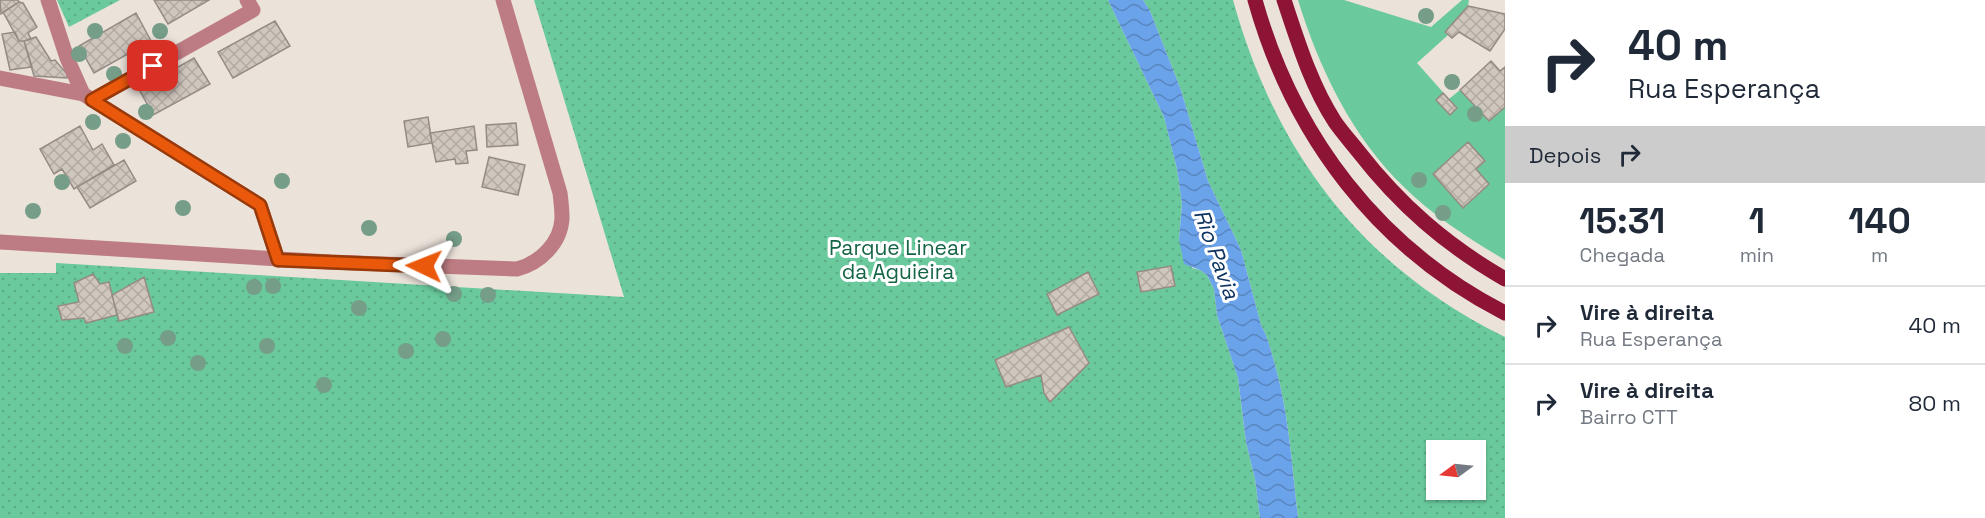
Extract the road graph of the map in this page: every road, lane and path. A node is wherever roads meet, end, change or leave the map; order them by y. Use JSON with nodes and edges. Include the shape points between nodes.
{"nodes":[{"id":1,"x":48,"y":0,"type":"edge"},
{"id":2,"x":247,"y":0,"type":"edge"},
{"id":3,"x":503,"y":0,"type":"edge"},
{"id":4,"x":1255,"y":0,"type":"edge"},
{"id":5,"x":1284,"y":0,"type":"edge"},
{"id":6,"x":0,"y":78,"type":"edge"},
{"id":7,"x":87,"y":97,"type":"junction"},
{"id":8,"x":0,"y":242,"type":"edge"},
{"id":9,"x":278,"y":260,"type":"junction"},
{"id":10,"x":1505,"y":279,"type":"edge"},
{"id":11,"x":1505,"y":313,"type":"edge"}],
"edges":[{"from":1,"to":7,"type":"street","via":[[65,51]]},
{"from":2,"to":7,"type":"street","via":[[253,10]]},
{"from":3,"to":9,"type":"street","via":[[560,193],[562,219],[544,256],[517,269]]},
{"from":4,"to":11,"type":"main road","via":[[1286,88],[1324,156],[1393,233],[1433,268]]},
{"from":5,"to":10,"type":"main road","via":[[1316,87],[1335,123],[1357,151],[1437,234]]},
{"from":6,"to":7,"type":"street"},
{"from":7,"to":9,"type":"street","via":[[260,205]]},
{"from":8,"to":9,"type":"street"}]}
